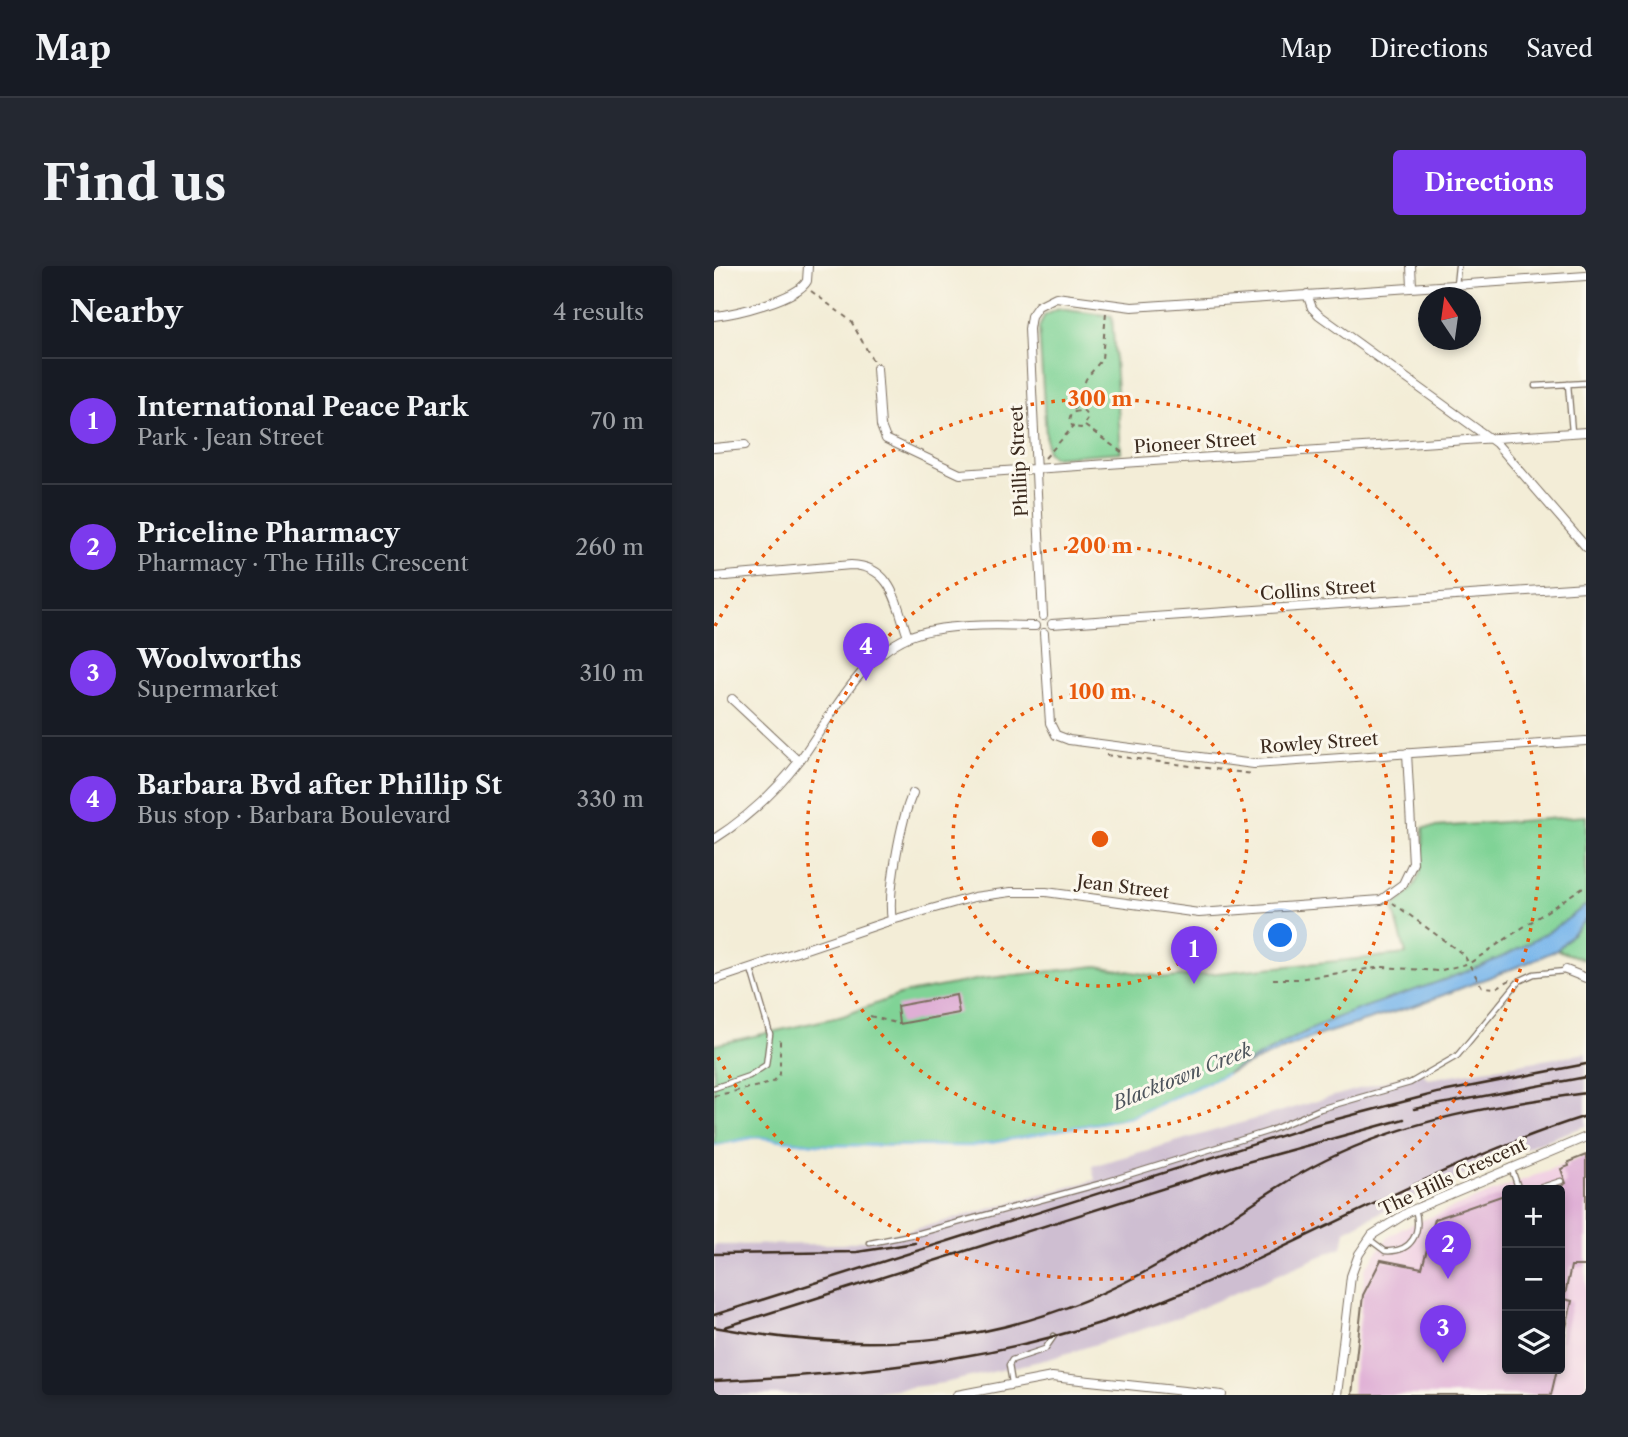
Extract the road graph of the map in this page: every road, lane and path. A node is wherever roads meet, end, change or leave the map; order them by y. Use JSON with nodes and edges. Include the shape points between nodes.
{"nodes":[{"id":1,"x":808,"y":266,"type":"edge"},
{"id":2,"x":1410,"y":266,"type":"edge"},
{"id":3,"x":1458,"y":266,"type":"edge"},
{"id":4,"x":1586,"y":276,"type":"edge"},
{"id":5,"x":1456,"y":285,"type":"junction"},
{"id":6,"x":805,"y":286,"type":"junction"},
{"id":7,"x":1412,"y":287,"type":"junction"},
{"id":8,"x":1307,"y":294,"type":"junction"},
{"id":9,"x":1107,"y":304,"type":"junction"},
{"id":10,"x":714,"y":316,"type":"edge"},
{"id":11,"x":877,"y":368,"type":"joint"},
{"id":12,"x":1586,"y":383,"type":"edge"},
{"id":13,"x":1568,"y":384,"type":"junction"},
{"id":14,"x":1535,"y":386,"type":"dead end"},
{"id":15,"x":1074,"y":410,"type":"junction"},
{"id":16,"x":1085,"y":426,"type":"junction"},
{"id":17,"x":1073,"y":427,"type":"junction"},
{"id":18,"x":1586,"y":432,"type":"edge"},
{"id":19,"x":1572,"y":433,"type":"junction"},
{"id":20,"x":1490,"y":438,"type":"junction"},
{"id":21,"x":746,"y":445,"type":"dead end"},
{"id":22,"x":714,"y":448,"type":"edge"},
{"id":23,"x":1124,"y":453,"type":"dead end"},
{"id":24,"x":1035,"y":470,"type":"junction"},
{"id":25,"x":1586,"y":547,"type":"edge"},
{"id":26,"x":714,"y":577,"type":"edge"},
{"id":27,"x":1586,"y":587,"type":"edge"},
{"id":28,"x":1043,"y":616,"type":"junction"},
{"id":29,"x":1052,"y":624,"type":"junction"},
{"id":30,"x":1035,"y":626,"type":"junction"},
{"id":31,"x":1044,"y":634,"type":"junction"},
{"id":32,"x":908,"y":637,"type":"junction"},
{"id":33,"x":732,"y":699,"type":"dead end"},
{"id":34,"x":1586,"y":741,"type":"edge"},
{"id":35,"x":1407,"y":753,"type":"junction"},
{"id":36,"x":799,"y":761,"type":"junction"},
{"id":37,"x":913,"y":793,"type":"dead end"},
{"id":38,"x":714,"y":839,"type":"edge"},
{"id":39,"x":1586,"y":885,"type":"edge"},
{"id":40,"x":1388,"y":897,"type":"junction"},
{"id":41,"x":892,"y":920,"type":"junction"},
{"id":42,"x":1470,"y":963,"type":"junction"},
{"id":43,"x":751,"y":969,"type":"junction"},
{"id":44,"x":1566,"y":970,"type":"joint"},
{"id":45,"x":1586,"y":978,"type":"edge"},
{"id":46,"x":1273,"y":979,"type":"dead end"},
{"id":47,"x":714,"y":980,"type":"edge"},
{"id":48,"x":1480,"y":984,"type":"dead end"},
{"id":49,"x":870,"y":1016,"type":"dead end"},
{"id":50,"x":899,"y":1024,"type":"dead end"},
{"id":51,"x":714,"y":1088,"type":"edge"},
{"id":52,"x":1586,"y":1137,"type":"edge"},
{"id":53,"x":1511,"y":1166,"type":"junction"},
{"id":54,"x":1561,"y":1181,"type":"dead end"},
{"id":55,"x":1517,"y":1185,"type":"edge"},
{"id":56,"x":1548,"y":1185,"type":"edge"},
{"id":57,"x":1415,"y":1209,"type":"junction"},
{"id":58,"x":1368,"y":1239,"type":"junction"},
{"id":59,"x":870,"y":1243,"type":"dead end"},
{"id":60,"x":1054,"y":1336,"type":"dead end"},
{"id":61,"x":1012,"y":1383,"type":"junction"},
{"id":62,"x":957,"y":1395,"type":"edge"},
{"id":63,"x":1222,"y":1395,"type":"edge"},
{"id":64,"x":1337,"y":1395,"type":"edge"}],
"edges":[{"from":1,"to":6,"type":"street"},
{"from":2,"to":7,"type":"street"},
{"from":3,"to":5,"type":"lane"},
{"from":4,"to":5,"type":"street"},
{"from":5,"to":7,"type":"street"},
{"from":6,"to":10,"type":"street","via":[[739,312]]},
{"from":6,"to":11,"type":"path","via":[[851,321]]},
{"from":7,"to":8,"type":"street"},
{"from":8,"to":9,"type":"street","via":[[1142,306]]},
{"from":8,"to":20,"type":"street","via":[[1319,315]]},
{"from":9,"to":15,"type":"path","via":[[1101,359]]},
{"from":9,"to":24,"type":"street","name":"Phillip Street","via":[[1056,297],[1038,306],[1031,316]]},
{"from":11,"to":24,"type":"street","name":"Pioneer Street","via":[[883,434],[891,442],[960,474]]},
{"from":12,"to":13,"type":"lane"},
{"from":13,"to":14,"type":"lane"},
{"from":13,"to":19,"type":"lane"},
{"from":15,"to":16,"type":"path","via":[[1085,412]]},
{"from":15,"to":17,"type":"path","via":[[1069,418]]},
{"from":16,"to":17,"type":"path"},
{"from":16,"to":23,"type":"path"},
{"from":17,"to":24,"type":"path"},
{"from":18,"to":19,"type":"street","name":"Pioneer Street"},
{"from":19,"to":20,"type":"street","name":"Pioneer Street"},
{"from":20,"to":24,"type":"street","name":"Pioneer Street"},
{"from":20,"to":25,"type":"street"},
{"from":21,"to":22,"type":"street"},
{"from":24,"to":28,"type":"street","name":"Phillip Street"},
{"from":26,"to":32,"type":"street","via":[[851,565],[871,568],[889,585]]},
{"from":27,"to":29,"type":"street","name":"Collins Street"},
{"from":28,"to":29,"type":"street"},
{"from":28,"to":30,"type":"street"},
{"from":29,"to":31,"type":"street"},
{"from":30,"to":31,"type":"street"},
{"from":30,"to":32,"type":"street","via":[[939,629]]},
{"from":31,"to":35,"type":"street","name":"Rowley Street","via":[[1050,723],[1056,735],[1069,740],[1242,764]]},
{"from":32,"to":36,"type":"street","via":[[867,667]]},
{"from":33,"to":36,"type":"street"},
{"from":34,"to":35,"type":"street","name":"Rowley Street"},
{"from":35,"to":40,"type":"street","via":[[1413,863],[1406,880]]},
{"from":36,"to":38,"type":"street","via":[[762,802]]},
{"from":37,"to":41,"type":"street","via":[[905,811],[890,904]]},
{"from":39,"to":42,"type":"path"},
{"from":40,"to":41,"type":"street","name":"Jean Street","via":[[1199,913],[1046,892],[1011,892],[974,897]]},
{"from":40,"to":42,"type":"path"},
{"from":41,"to":43,"type":"street","name":"Jean Street"},
{"from":42,"to":46,"type":"path","via":[[1438,971],[1382,967]]},
{"from":42,"to":48,"type":"path"},
{"from":43,"to":47,"type":"street","name":"Jean Street"},
{"from":43,"to":51,"type":"lane","via":[[769,1034],[766,1065]]},
{"from":44,"to":45,"type":"street"},
{"from":44,"to":59,"type":"lane","via":[[1519,981],[1465,1048],[1426,1076],[1399,1087],[1088,1187]]},
{"from":49,"to":50,"type":"path"},
{"from":52,"to":53,"type":"street","name":"The Hills Crescent"},
{"from":53,"to":55,"type":"lane"},
{"from":53,"to":57,"type":"street","name":"The Hills Crescent"},
{"from":54,"to":56,"type":"lane"},
{"from":57,"to":58,"type":"street","name":"The Hills Crescent"},
{"from":57,"to":58,"type":"lane","via":[[1419,1228],[1404,1248],[1385,1251]]},
{"from":58,"to":64,"type":"street","name":"The Hills Crescent","via":[[1351,1276]]},
{"from":60,"to":61,"type":"lane","via":[[1045,1349],[1012,1360]]},
{"from":61,"to":62,"type":"street"},
{"from":61,"to":63,"type":"street","via":[[1052,1377]]}]}
